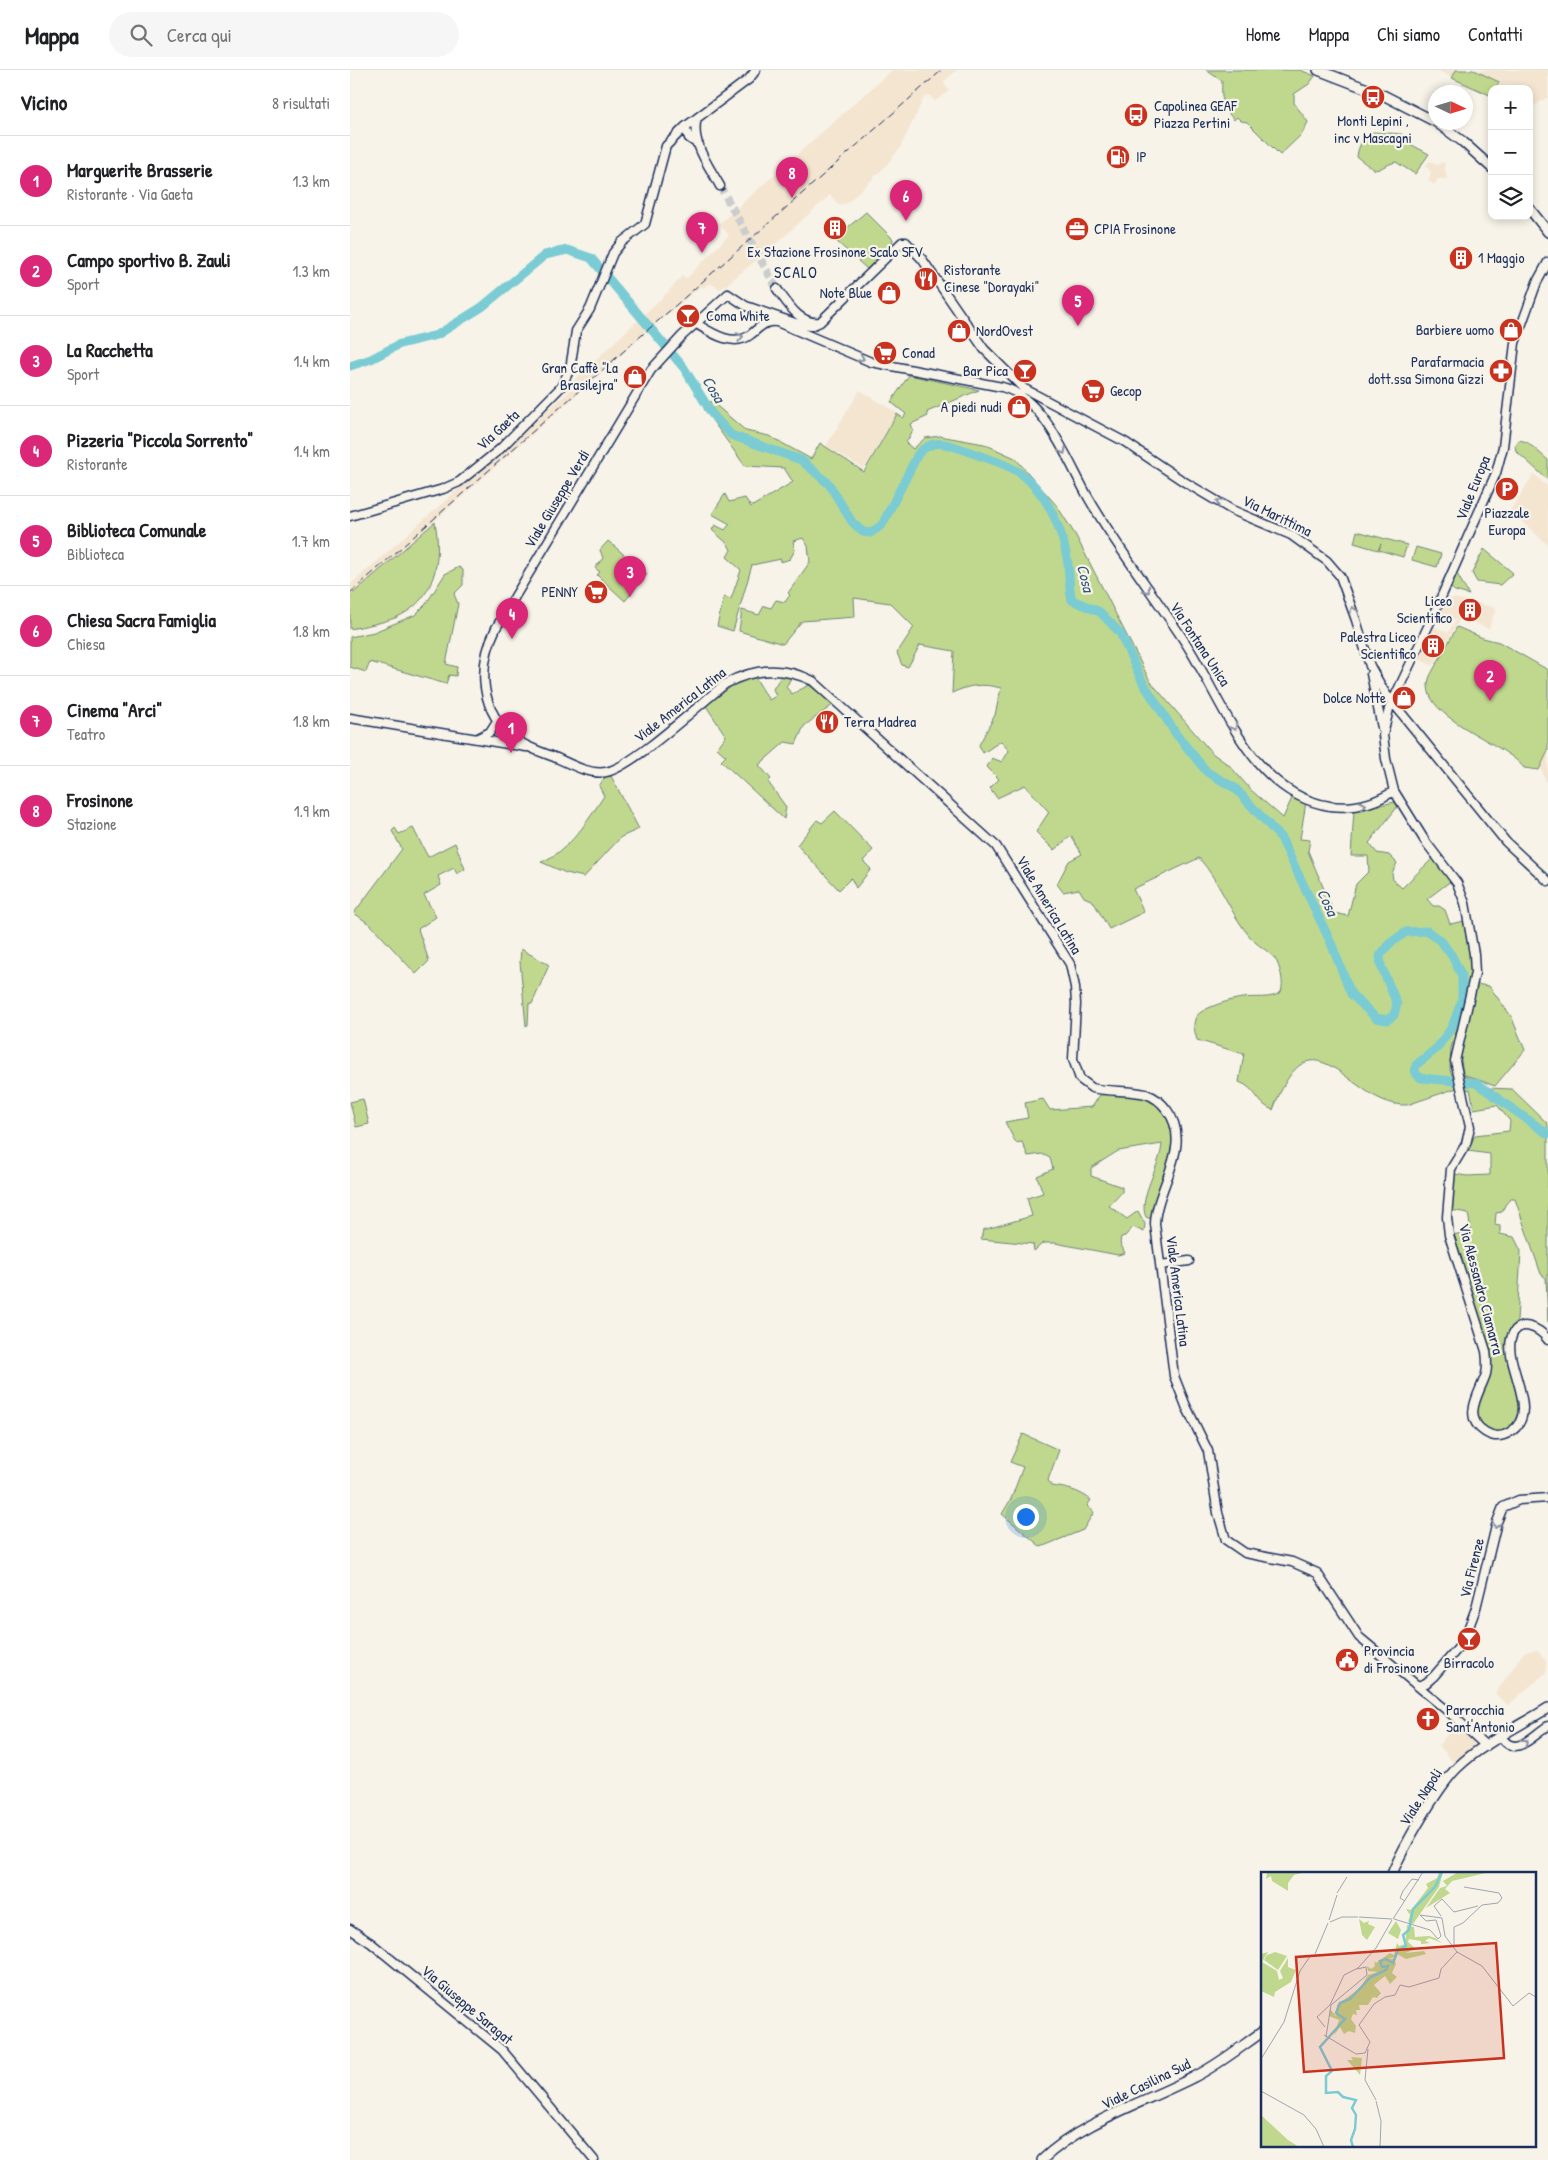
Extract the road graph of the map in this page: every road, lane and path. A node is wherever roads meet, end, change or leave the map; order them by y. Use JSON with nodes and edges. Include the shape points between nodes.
{"nodes":[{"id":1,"x":756,"y":70,"type":"edge"},
{"id":2,"x":1318,"y":70,"type":"edge"},
{"id":3,"x":697,"y":118,"type":"junction"},
{"id":4,"x":1428,"y":118,"type":"edge"},
{"id":5,"x":685,"y":127,"type":"junction"},
{"id":6,"x":1447,"y":130,"type":"edge"},
{"id":7,"x":692,"y":136,"type":"junction"},
{"id":8,"x":670,"y":141,"type":"junction"},
{"id":9,"x":1488,"y":164,"type":"edge"},
{"id":10,"x":720,"y":186,"type":"tunnel mouth"},
{"id":11,"x":1533,"y":212,"type":"edge"},
{"id":12,"x":1533,"y":212,"type":"edge"},
{"id":13,"x":1548,"y":225,"type":"edge"},
{"id":14,"x":1548,"y":232,"type":"edge"},
{"id":15,"x":1548,"y":262,"type":"edge"},
{"id":16,"x":1545,"y":272,"type":"edge"},
{"id":17,"x":777,"y":289,"type":"tunnel mouth"},
{"id":18,"x":799,"y":317,"type":"junction"},
{"id":19,"x":820,"y":322,"type":"junction"},
{"id":20,"x":695,"y":323,"type":"junction"},
{"id":21,"x":806,"y":326,"type":"junction"},
{"id":22,"x":815,"y":336,"type":"junction"},
{"id":23,"x":1009,"y":376,"type":"junction"},
{"id":24,"x":1003,"y":388,"type":"junction"},
{"id":25,"x":1047,"y":401,"type":"junction"},
{"id":26,"x":1038,"y":412,"type":"junction"},
{"id":27,"x":350,"y":516,"type":"edge"},
{"id":28,"x":1370,"y":666,"type":"junction"},
{"id":29,"x":1392,"y":702,"type":"junction"},
{"id":30,"x":350,"y":718,"type":"edge"},
{"id":31,"x":497,"y":721,"type":"junction"},
{"id":32,"x":508,"y":733,"type":"junction"},
{"id":33,"x":1383,"y":735,"type":"junction"},
{"id":34,"x":478,"y":738,"type":"junction"},
{"id":35,"x":500,"y":742,"type":"junction"},
{"id":36,"x":534,"y":749,"type":"junction"},
{"id":37,"x":1394,"y":791,"type":"junction"},
{"id":38,"x":1548,"y":881,"type":"edge"},
{"id":39,"x":1189,"y":1261,"type":"dead end"},
{"id":40,"x":1161,"y":1265,"type":"junction"},
{"id":41,"x":1548,"y":1340,"type":"edge"},
{"id":42,"x":1548,"y":1498,"type":"edge"},
{"id":43,"x":1437,"y":1672,"type":"junction"},
{"id":44,"x":1418,"y":1686,"type":"junction"},
{"id":45,"x":1429,"y":1695,"type":"junction"},
{"id":46,"x":1548,"y":1708,"type":"edge"},
{"id":47,"x":1548,"y":1726,"type":"edge"},
{"id":48,"x":1502,"y":1738,"type":"junction"},
{"id":49,"x":1486,"y":1746,"type":"junction"},
{"id":50,"x":1393,"y":1872,"type":"edge"},
{"id":51,"x":350,"y":1929,"type":"edge"},
{"id":52,"x":1261,"y":2033,"type":"edge"},
{"id":53,"x":594,"y":2160,"type":"edge"},
{"id":54,"x":1042,"y":2160,"type":"edge"}],
"edges":[{"from":1,"to":3,"type":"main road"},
{"from":2,"to":4,"type":"main road","via":[[1383,95]]},
{"from":3,"to":5,"type":"main road"},
{"from":3,"to":7,"type":"main road"},
{"from":5,"to":7,"type":"main road"},
{"from":5,"to":8,"type":"main road"},
{"from":6,"to":9,"type":"main road"},
{"from":7,"to":8,"type":"main road"},
{"from":7,"to":10,"type":"main road"},
{"from":8,"to":27,"type":"main road","name":"Via Gaeta","via":[[645,224],[622,242],[614,253],[576,331],[565,381],[500,449],[458,482]]},
{"from":11,"to":13,"type":"main road"},
{"from":12,"to":14,"type":"main road"},
{"from":15,"to":16,"type":"main road","name":"Viale Europa"},
{"from":16,"to":29,"type":"main road","name":"Viale Europa","via":[[1537,282],[1514,343],[1505,438],[1496,473]]},
{"from":17,"to":18,"type":"main road"},
{"from":18,"to":19,"type":"main road"},
{"from":18,"to":21,"type":"main road"},
{"from":19,"to":21,"type":"main road"},
{"from":19,"to":22,"type":"main road","via":[[814,328]]},
{"from":19,"to":23,"type":"main road","name":"Via Marittima","via":[[904,241],[922,259],[970,330]]},
{"from":20,"to":21,"type":"main road","name":"Viale Giuseppe Verdi","via":[[728,294],[752,308]]},
{"from":20,"to":22,"type":"main road","name":"Via Fontana Unica","one_way":true,"via":[[728,339],[746,337],[773,321]]},
{"from":20,"to":31,"type":"main road","name":"Viale Giuseppe Verdi","via":[[659,361],[606,443],[488,644],[483,667],[484,684],[487,703]]},
{"from":21,"to":22,"type":"main road"},
{"from":22,"to":24,"type":"main road","name":"Via Fontana Unica","one_way":true,"via":[[871,362]]},
{"from":23,"to":24,"type":"main road","via":[[1009,384]]},
{"from":23,"to":25,"type":"main road","name":"Via Marittima"},
{"from":24,"to":26,"type":"main road","name":"Via Fontana Unica","via":[[1018,393]]},
{"from":25,"to":26,"type":"main road","via":[[1041,403]]},
{"from":28,"to":25,"type":"main road","name":"Via Marittima","one_way":true,"via":[[1340,576],[1322,556],[1291,535],[1232,510],[1125,442]]},
{"from":26,"to":37,"type":"main road","name":"Via Fontana Unica","one_way":true,"via":[[1058,441],[1114,542],[1185,642],[1242,739],[1266,772],[1305,799],[1341,808],[1366,805]]},
{"from":28,"to":29,"type":"main road","name":"Via Marittima"},
{"from":28,"to":33,"type":"main road"},
{"from":29,"to":33,"type":"main road","name":"Via Alessandro Ciamarra"},
{"from":29,"to":38,"type":"main road","name":"Via Marittima","via":[[1506,842]]},
{"from":30,"to":34,"type":"main road"},
{"from":31,"to":32,"type":"main road","name":"Viale America Latina"},
{"from":31,"to":34,"type":"main road","via":[[490,732]]},
{"from":32,"to":35,"type":"main road","via":[[506,740]]},
{"from":32,"to":36,"type":"main road","name":"Viale America Latina"},
{"from":33,"to":37,"type":"main road","name":"Via Alessandro Ciamarra"},
{"from":34,"to":35,"type":"main road"},
{"from":35,"to":36,"type":"main road"},
{"from":36,"to":40,"type":"main road","name":"Viale America Latina","via":[[593,772],[605,772],[620,768],[738,677],[780,670],[813,681],[996,846],[1072,971],[1076,1004],[1073,1059],[1080,1079],[1092,1088],[1153,1097],[1171,1115],[1176,1128],[1176,1156],[1155,1215]]},
{"from":37,"to":41,"type":"main road","name":"Via Alessandro Ciamarra","via":[[1425,842],[1457,883],[1465,903],[1474,954],[1475,973],[1455,1061],[1470,1121],[1470,1134],[1451,1169],[1447,1217],[1449,1235],[1486,1351],[1487,1370],[1472,1413],[1481,1429],[1491,1435],[1502,1436],[1514,1429],[1522,1417],[1523,1404],[1511,1350],[1514,1332],[1530,1325],[1540,1329]]},
{"from":39,"to":40,"type":"main road"},
{"from":40,"to":44,"type":"main road","name":"Viale America Latina","via":[[1174,1376],[1208,1452],[1222,1533],[1232,1546],[1245,1553],[1292,1562],[1317,1573],[1359,1638]]},
{"from":42,"to":43,"type":"main road","name":"Via Firenze","one_way":true,"via":[[1519,1500],[1503,1507],[1472,1622],[1459,1647]]},
{"from":43,"to":44,"type":"main road"},
{"from":43,"to":45,"type":"main road"},
{"from":44,"to":45,"type":"main road","name":"Viale America Latina"},
{"from":45,"to":49,"type":"main road","name":"Viale America Latina"},
{"from":46,"to":48,"type":"main road","name":"Viale Napoli"},
{"from":48,"to":47,"type":"main road","one_way":true,"via":[[1511,1746],[1518,1747]]},
{"from":48,"to":49,"type":"main road","name":"Viale Napoli"},
{"from":49,"to":50,"type":"main road","name":"Viale Napoli","via":[[1453,1772],[1407,1843]]},
{"from":51,"to":53,"type":"main road","name":"Via Giuseppe Saragat","via":[[502,2050]]},
{"from":52,"to":54,"type":"main road","name":"Viale Casilina Sud","via":[[1194,2077],[1083,2130]]}]}
